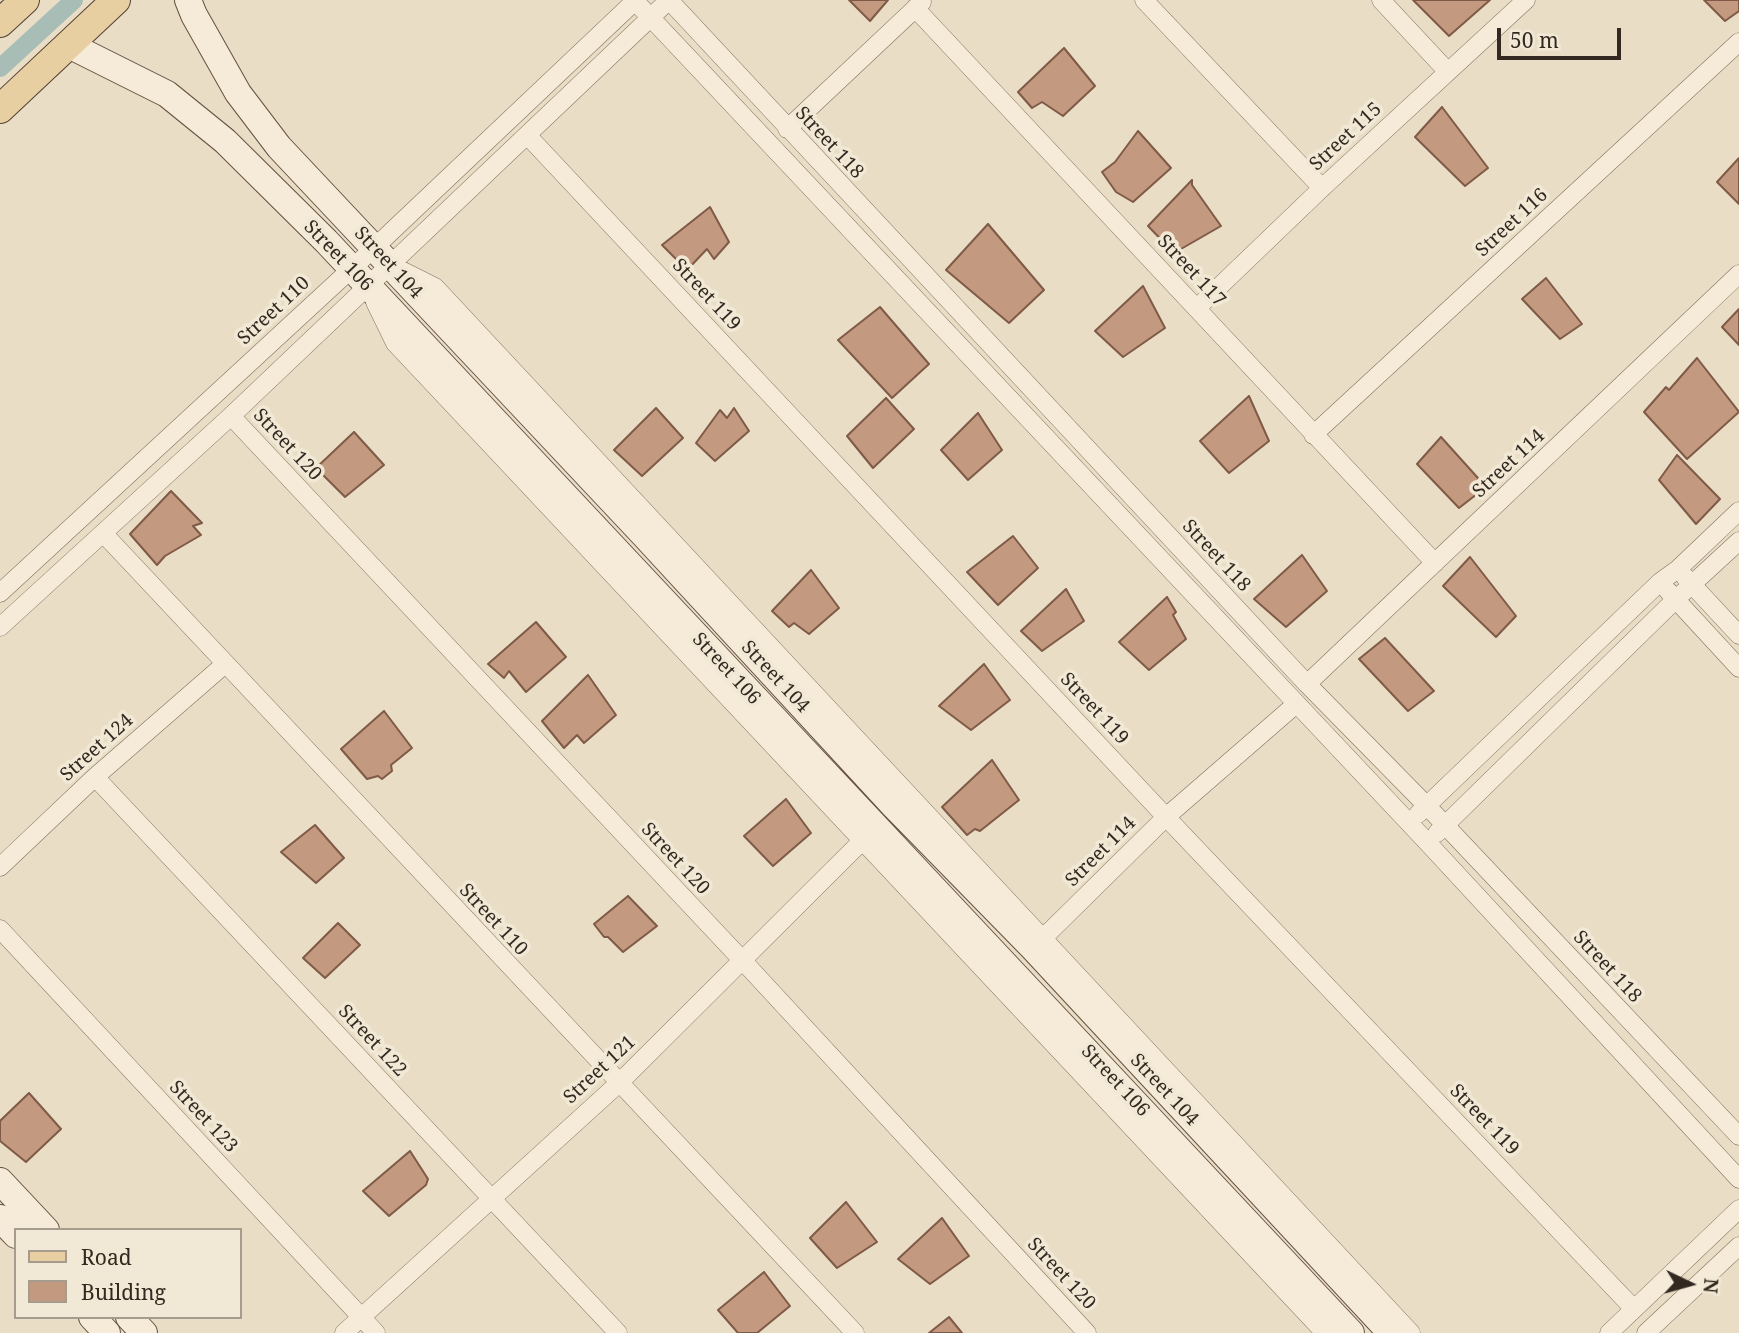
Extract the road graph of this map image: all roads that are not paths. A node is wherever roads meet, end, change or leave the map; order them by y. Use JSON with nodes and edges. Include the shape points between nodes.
{"nodes":[{"id":1,"x":25,"y":0,"type":"edge"},
{"id":2,"x":117,"y":0,"type":"edge"},
{"id":3,"x":188,"y":0,"type":"edge"},
{"id":4,"x":669,"y":0,"type":"edge"},
{"id":5,"x":1144,"y":0,"type":"edge"},
{"id":6,"x":1381,"y":0,"type":"edge"},
{"id":7,"x":1526,"y":0,"type":"edge"},
{"id":8,"x":635,"y":1,"type":"edge"},
{"id":9,"x":919,"y":4,"type":"edge"},
{"id":10,"x":649,"y":18,"type":"junction"},
{"id":11,"x":0,"y":23,"type":"edge"},
{"id":12,"x":1739,"y":42,"type":"edge"},
{"id":13,"x":69,"y":45,"type":"junction"},
{"id":14,"x":1448,"y":72,"type":"junction"},
{"id":15,"x":0,"y":109,"type":"edge"},
{"id":16,"x":787,"y":129,"type":"junction"},
{"id":17,"x":527,"y":135,"type":"junction"},
{"id":18,"x":1322,"y":188,"type":"junction"},
{"id":19,"x":382,"y":256,"type":"junction"},
{"id":20,"x":1739,"y":274,"type":"edge"},
{"id":21,"x":359,"y":277,"type":"junction"},
{"id":22,"x":1197,"y":308,"type":"junction"},
{"id":23,"x":523,"y":393,"type":"junction"},
{"id":24,"x":231,"y":416,"type":"junction"},
{"id":25,"x":481,"y":421,"type":"junction"},
{"id":26,"x":1313,"y":435,"type":"junction"},
{"id":27,"x":1739,"y":511,"type":"edge"},
{"id":28,"x":103,"y":533,"type":"junction"},
{"id":29,"x":644,"y":535,"type":"junction"},
{"id":30,"x":1739,"y":541,"type":"edge"},
{"id":31,"x":622,"y":559,"type":"junction"},
{"id":32,"x":1435,"y":563,"type":"junction"},
{"id":33,"x":1678,"y":569,"type":"junction"},
{"id":34,"x":1660,"y":582,"type":"junction"},
{"id":35,"x":1692,"y":586,"type":"junction"},
{"id":36,"x":0,"y":593,"type":"edge"},
{"id":37,"x":1676,"y":599,"type":"junction"},
{"id":38,"x":0,"y":627,"type":"edge"},
{"id":39,"x":1739,"y":635,"type":"edge"},
{"id":40,"x":225,"y":664,"type":"junction"},
{"id":41,"x":1739,"y":668,"type":"edge"},
{"id":42,"x":781,"y":670,"type":"junction"},
{"id":43,"x":1307,"y":684,"type":"junction"},
{"id":44,"x":1295,"y":705,"type":"junction"},
{"id":45,"x":95,"y":777,"type":"junction"},
{"id":46,"x":1427,"y":806,"type":"junction"},
{"id":47,"x":1166,"y":817,"type":"junction"},
{"id":48,"x":1408,"y":824,"type":"junction"},
{"id":49,"x":1445,"y":825,"type":"junction"},
{"id":50,"x":870,"y":834,"type":"junction"},
{"id":51,"x":1427,"y":842,"type":"junction"},
{"id":52,"x":0,"y":867,"type":"edge"},
{"id":53,"x":0,"y":929,"type":"edge"},
{"id":54,"x":1038,"y":943,"type":"junction"},
{"id":55,"x":743,"y":961,"type":"junction"},
{"id":56,"x":1024,"y":997,"type":"junction"},
{"id":57,"x":618,"y":1084,"type":"junction"},
{"id":58,"x":1189,"y":1116,"type":"junction"},
{"id":59,"x":1739,"y":1136,"type":"edge"},
{"id":60,"x":1169,"y":1139,"type":"junction"},
{"id":61,"x":1739,"y":1180,"type":"edge"},
{"id":62,"x":0,"y":1181,"type":"edge"},
{"id":63,"x":490,"y":1198,"type":"junction"},
{"id":64,"x":1739,"y":1209,"type":"edge"},
{"id":65,"x":0,"y":1218,"type":"edge"},
{"id":66,"x":45,"y":1228,"type":"edge"},
{"id":67,"x":14,"y":1233,"type":"edge"},
{"id":68,"x":1739,"y":1246,"type":"edge"},
{"id":69,"x":1352,"y":1280,"type":"junction"},
{"id":70,"x":1634,"y":1309,"type":"junction"},
{"id":71,"x":360,"y":1317,"type":"junction"},
{"id":72,"x":131,"y":1319,"type":"edge"},
{"id":73,"x":1654,"y":1331,"type":"edge"},
{"id":74,"x":144,"y":1333,"type":"edge"},
{"id":75,"x":344,"y":1333,"type":"edge"},
{"id":76,"x":376,"y":1333,"type":"edge"},
{"id":77,"x":618,"y":1333,"type":"edge"},
{"id":78,"x":855,"y":1333,"type":"edge"},
{"id":79,"x":1087,"y":1333,"type":"edge"},
{"id":80,"x":1325,"y":1333,"type":"edge"},
{"id":81,"x":1351,"y":1333,"type":"edge"},
{"id":82,"x":1391,"y":1333,"type":"edge"},
{"id":83,"x":1411,"y":1333,"type":"edge"},
{"id":84,"x":1609,"y":1333,"type":"edge"}],
"edges":[{"from":1,"to":11,"type":"main road"},
{"from":2,"to":13,"type":"main road"},
{"from":3,"to":19,"type":"street","name":"Street 104","via":[[238,93],[279,147]]},
{"from":4,"to":10,"type":"street","name":"Street 110"},
{"from":4,"to":16,"type":"street","name":"Street 118"},
{"from":5,"to":18,"type":"street"},
{"from":6,"to":14,"type":"street"},
{"from":7,"to":14,"type":"street","name":"Street 115"},
{"from":8,"to":10,"type":"street"},
{"from":8,"to":19,"type":"street","name":"Street 110"},
{"from":9,"to":16,"type":"street"},
{"from":9,"to":22,"type":"street","name":"Street 117"},
{"from":10,"to":17,"type":"street","name":"Street 110"},
{"from":10,"to":44,"type":"street"},
{"from":12,"to":26,"type":"street","name":"Street 116"},
{"from":13,"to":15,"type":"main road"},
{"from":13,"to":21,"type":"street","name":"Street 106","via":[[167,94],[225,141]]},
{"from":14,"to":18,"type":"street","name":"Street 115"},
{"from":16,"to":43,"type":"street","name":"Street 118"},
{"from":17,"to":19,"type":"street","name":"Street 110"},
{"from":17,"to":47,"type":"street","name":"Street 119"},
{"from":18,"to":22,"type":"street","name":"Street 115"},
{"from":19,"to":21,"type":"street","name":"Street 110"},
{"from":19,"to":21,"type":"street","name":"Street 110"},
{"from":19,"to":23,"type":"street","name":"Street 104"},
{"from":20,"to":32,"type":"street","name":"Street 114"},
{"from":21,"to":24,"type":"street","name":"Street 110"},
{"from":21,"to":25,"type":"street","name":"Street 106"},
{"from":21,"to":36,"type":"street","name":"Street 110"},
{"from":22,"to":26,"type":"street","name":"Street 117"},
{"from":23,"to":29,"type":"street","name":"Street 104"},
{"from":23,"to":42,"type":"street"},
{"from":24,"to":28,"type":"street","name":"Street 110"},
{"from":24,"to":55,"type":"street","name":"Street 120"},
{"from":25,"to":31,"type":"street","name":"Street 106"},
{"from":25,"to":50,"type":"street"},
{"from":26,"to":32,"type":"street","name":"Street 117"},
{"from":27,"to":33,"type":"street"},
{"from":28,"to":38,"type":"street","name":"Street 110"},
{"from":28,"to":40,"type":"street","name":"Street 110"},
{"from":29,"to":31,"type":"street"},
{"from":29,"to":42,"type":"street","name":"Street 104"},
{"from":30,"to":35,"type":"street"},
{"from":31,"to":50,"type":"street","name":"Street 106"},
{"from":32,"to":43,"type":"street","name":"Street 114"},
{"from":33,"to":34,"type":"street"},
{"from":33,"to":35,"type":"street"},
{"from":34,"to":37,"type":"street"},
{"from":34,"to":46,"type":"street"},
{"from":35,"to":37,"type":"street"},
{"from":35,"to":39,"type":"street"},
{"from":37,"to":41,"type":"street"},
{"from":37,"to":49,"type":"street"},
{"from":40,"to":45,"type":"street","name":"Street 124"},
{"from":40,"to":57,"type":"street","name":"Street 110"},
{"from":42,"to":54,"type":"street","name":"Street 104","via":[[894,806]]},
{"from":43,"to":46,"type":"street","name":"Street 118"},
{"from":44,"to":47,"type":"street","name":"Street 114"},
{"from":44,"to":48,"type":"street"},
{"from":45,"to":52,"type":"street","name":"Street 124"},
{"from":45,"to":63,"type":"street","name":"Street 122"},
{"from":46,"to":48,"type":"street"},
{"from":46,"to":49,"type":"street","name":"Street 118"},
{"from":47,"to":54,"type":"street","name":"Street 114"},
{"from":47,"to":70,"type":"street","name":"Street 119"},
{"from":48,"to":51,"type":"street"},
{"from":49,"to":51,"type":"street"},
{"from":49,"to":59,"type":"street","name":"Street 118"},
{"from":50,"to":55,"type":"street","name":"Street 121"},
{"from":50,"to":56,"type":"street","name":"Street 106"},
{"from":51,"to":61,"type":"street"},
{"from":53,"to":71,"type":"street","name":"Street 123"},
{"from":54,"to":58,"type":"street","name":"Street 104"},
{"from":54,"to":69,"type":"street"},
{"from":55,"to":57,"type":"street","name":"Street 121"},
{"from":55,"to":79,"type":"street","name":"Street 120"},
{"from":56,"to":60,"type":"street","name":"Street 106"},
{"from":56,"to":80,"type":"street"},
{"from":57,"to":63,"type":"street","name":"Street 121"},
{"from":57,"to":78,"type":"street","name":"Street 110"},
{"from":58,"to":60,"type":"street"},
{"from":58,"to":69,"type":"street","name":"Street 104"},
{"from":60,"to":81,"type":"street","name":"Street 106"},
{"from":62,"to":66,"type":"street"},
{"from":63,"to":71,"type":"street","name":"Street 121"},
{"from":63,"to":77,"type":"street","name":"Street 122"},
{"from":64,"to":70,"type":"street"},
{"from":65,"to":67,"type":"street"},
{"from":68,"to":73,"type":"street"},
{"from":69,"to":82,"type":"street","name":"Street 104"},
{"from":69,"to":83,"type":"street"},
{"from":70,"to":84,"type":"street"},
{"from":71,"to":75,"type":"street","name":"Street 121"},
{"from":71,"to":76,"type":"street","name":"Street 123"},
{"from":72,"to":74,"type":"street"}]}
